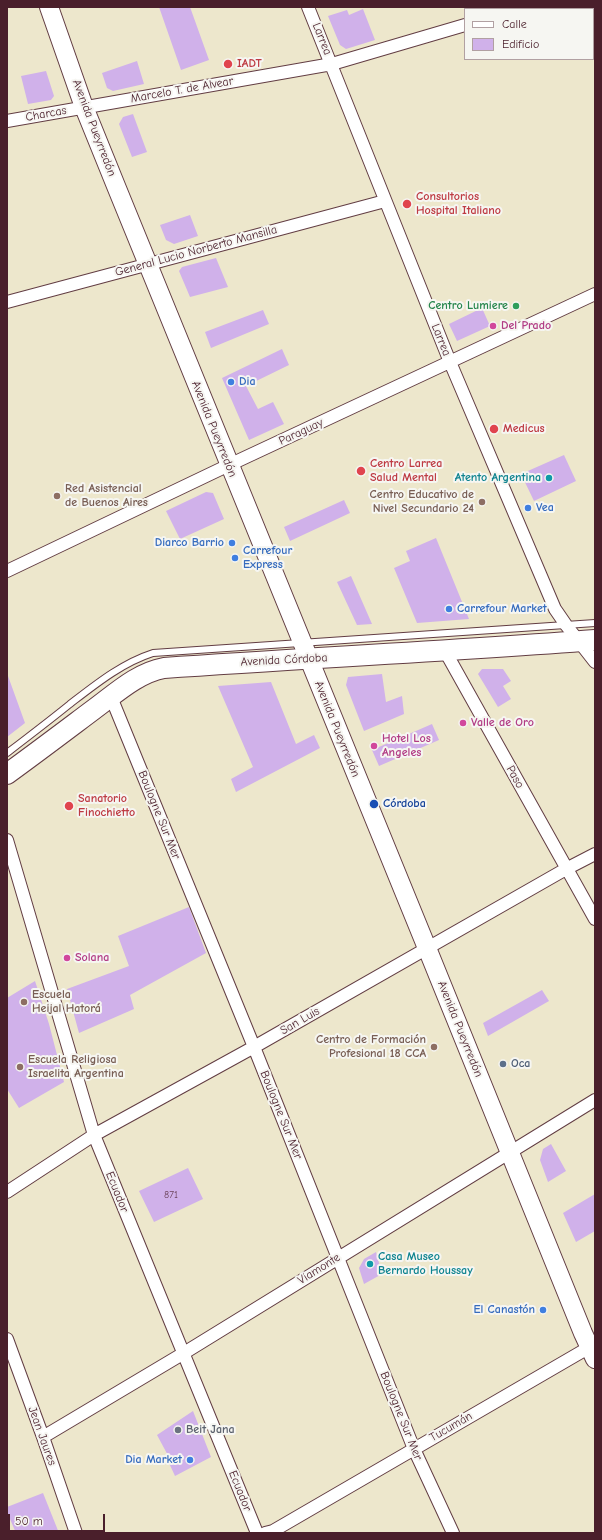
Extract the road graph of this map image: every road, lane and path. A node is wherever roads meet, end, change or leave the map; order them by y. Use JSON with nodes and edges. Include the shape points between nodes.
{"nodes":[{"id":1,"x":49,"y":7,"type":"edge"},
{"id":2,"x":308,"y":7,"type":"edge"},
{"id":3,"x":464,"y":25,"type":"edge"},
{"id":4,"x":332,"y":64,"type":"junction"},
{"id":5,"x":84,"y":107,"type":"junction"},
{"id":6,"x":7,"y":120,"type":"edge"},
{"id":7,"x":385,"y":201,"type":"junction"},
{"id":8,"x":147,"y":264,"type":"junction"},
{"id":9,"x":595,"y":294,"type":"edge"},
{"id":10,"x":7,"y":302,"type":"edge"},
{"id":11,"x":450,"y":362,"type":"junction"},
{"id":12,"x":229,"y":465,"type":"junction"},
{"id":13,"x":7,"y":571,"type":"edge"},
{"id":14,"x":595,"y":623,"type":"edge"},
{"id":15,"x":566,"y":625,"type":"junction"},
{"id":16,"x":586,"y":640,"type":"edge"},
{"id":17,"x":440,"y":643,"type":"junction"},
{"id":18,"x":305,"y":650,"type":"junction"},
{"id":19,"x":595,"y":662,"type":"edge"},
{"id":20,"x":111,"y":697,"type":"junction"},
{"id":21,"x":7,"y":754,"type":"edge"},
{"id":22,"x":7,"y":774,"type":"edge"},
{"id":23,"x":7,"y":840,"type":"edge"},
{"id":24,"x":595,"y":854,"type":"edge"},
{"id":25,"x":566,"y":869,"type":"junction"},
{"id":26,"x":595,"y":919,"type":"edge"},
{"id":27,"x":427,"y":948,"type":"junction"},
{"id":28,"x":254,"y":1047,"type":"junction"},
{"id":29,"x":595,"y":1100,"type":"edge"},
{"id":30,"x":94,"y":1135,"type":"junction"},
{"id":31,"x":510,"y":1151,"type":"junction"},
{"id":32,"x":7,"y":1192,"type":"edge"},
{"id":33,"x":338,"y":1258,"type":"junction"},
{"id":34,"x":7,"y":1339,"type":"edge"},
{"id":35,"x":593,"y":1350,"type":"edge"},
{"id":36,"x":184,"y":1352,"type":"junction"},
{"id":37,"x":43,"y":1437,"type":"junction"},
{"id":38,"x":414,"y":1449,"type":"junction"},
{"id":39,"x":76,"y":1533,"type":"edge"},
{"id":40,"x":257,"y":1533,"type":"edge"},
{"id":41,"x":265,"y":1533,"type":"edge"},
{"id":42,"x":453,"y":1533,"type":"edge"}],
"edges":[{"from":1,"to":5,"type":"main road","name":"Avenida Pueyrredón"},
{"from":2,"to":4,"type":"street","name":"Larrea"},
{"from":3,"to":4,"type":"street","name":"Marcelo T. de Alvear"},
{"from":4,"to":5,"type":"street","name":"Marcelo T. de Alvear"},
{"from":4,"to":7,"type":"street","name":"Larrea"},
{"from":5,"to":6,"type":"street","name":"Charcas"},
{"from":5,"to":8,"type":"main road","name":"Avenida Pueyrredón"},
{"from":7,"to":8,"type":"street","name":"General Lucio Norberto Mansilla"},
{"from":7,"to":11,"type":"street","name":"Larrea"},
{"from":8,"to":10,"type":"street","name":"General Lucio Norberto Mansilla"},
{"from":8,"to":12,"type":"main road","name":"Avenida Pueyrredón"},
{"from":9,"to":11,"type":"street","name":"Paraguay"},
{"from":11,"to":12,"type":"street","name":"Paraguay"},
{"from":11,"to":15,"type":"street","name":"Larrea","via":[[555,609]]},
{"from":12,"to":13,"type":"street","name":"Paraguay"},
{"from":12,"to":18,"type":"main road","name":"Avenida Pueyrredón"},
{"from":14,"to":15,"type":"lane","name":"Avenida Córdoba"},
{"from":15,"to":16,"type":"street","name":"Larrea"},
{"from":15,"to":17,"type":"lane","name":"Avenida Córdoba"},
{"from":16,"to":17,"type":"main road","name":"Avenida Córdoba"},
{"from":16,"to":19,"type":"street","name":"Larrea"},
{"from":17,"to":18,"type":"main road","name":"Avenida Córdoba"},
{"from":17,"to":25,"type":"street","name":"Paso"},
{"from":18,"to":20,"type":"main road","name":"Avenida Córdoba","via":[[154,670]]},
{"from":18,"to":21,"type":"lane","name":"Avenida Córdoba","via":[[154,653],[139,657],[91,688]]},
{"from":18,"to":27,"type":"main road","name":"Avenida Pueyrredón"},
{"from":20,"to":22,"type":"main road","name":"Avenida Córdoba"},
{"from":20,"to":28,"type":"street","name":"Boulogne Sur Mer"},
{"from":23,"to":30,"type":"street","name":"Ecuador"},
{"from":24,"to":25,"type":"street","name":"San Luis"},
{"from":25,"to":26,"type":"street","name":"Paso"},
{"from":25,"to":27,"type":"street","name":"San Luis"},
{"from":27,"to":28,"type":"street","name":"San Luis"},
{"from":27,"to":31,"type":"main road","name":"Avenida Pueyrredón"},
{"from":28,"to":30,"type":"street","name":"San Luis"},
{"from":28,"to":33,"type":"street","name":"Boulogne Sur Mer"},
{"from":29,"to":31,"type":"street","name":"Viamonte"},
{"from":30,"to":32,"type":"street","name":"San Luis"},
{"from":30,"to":36,"type":"street","name":"Ecuador"},
{"from":31,"to":33,"type":"street","name":"Viamonte"},
{"from":31,"to":35,"type":"main road","name":"Avenida Pueyrredón"},
{"from":33,"to":36,"type":"street","name":"Viamonte"},
{"from":33,"to":38,"type":"street","name":"Boulogne Sur Mer"},
{"from":34,"to":37,"type":"street","name":"Jean Jaures"},
{"from":35,"to":38,"type":"street","name":"Tucumán"},
{"from":36,"to":37,"type":"street","name":"Viamonte"},
{"from":36,"to":40,"type":"street","name":"Ecuador"},
{"from":37,"to":39,"type":"street","name":"Jean Jaures"},
{"from":38,"to":41,"type":"street","name":"Tucumán","via":[[273,1531]]},
{"from":38,"to":42,"type":"street","name":"Boulogne Sur Mer"}]}
